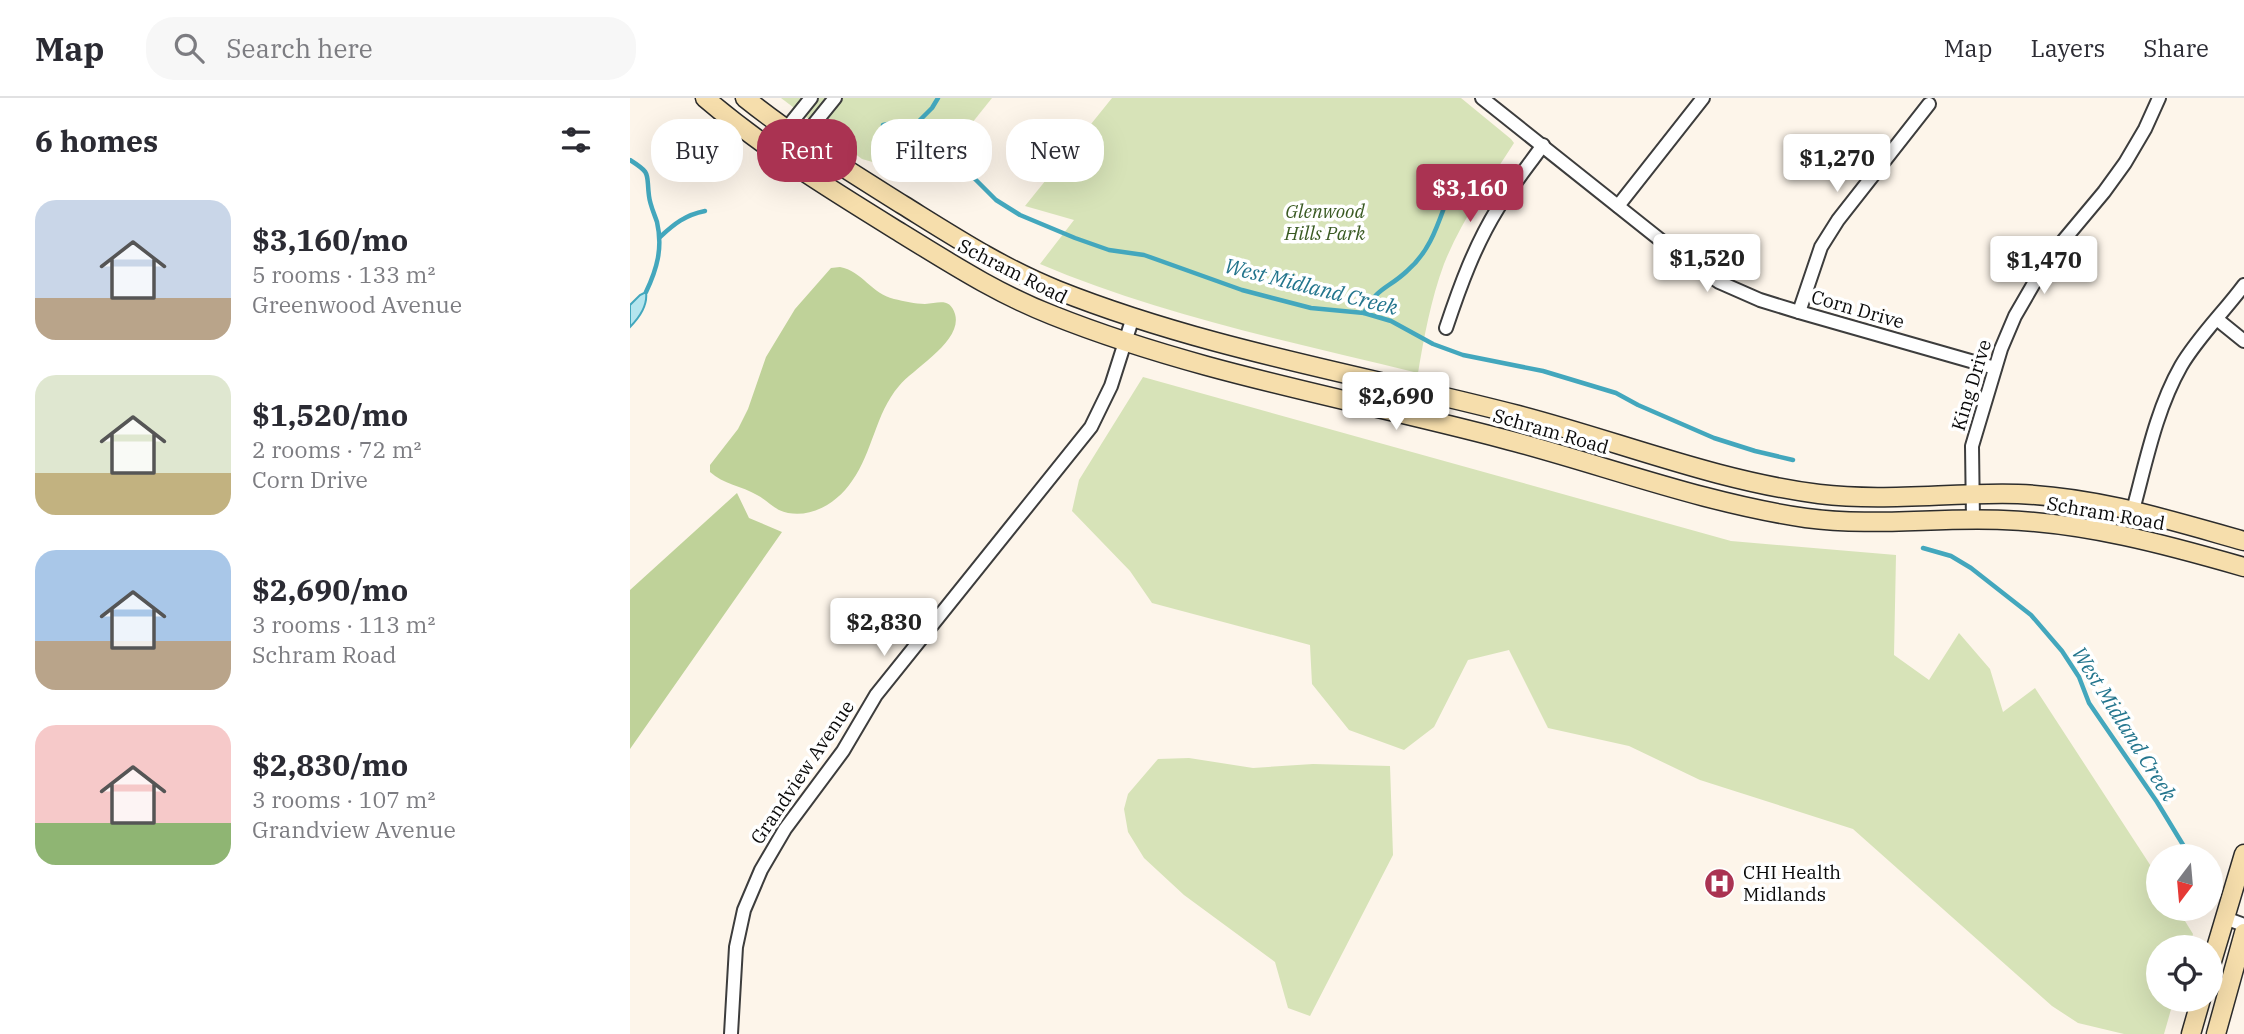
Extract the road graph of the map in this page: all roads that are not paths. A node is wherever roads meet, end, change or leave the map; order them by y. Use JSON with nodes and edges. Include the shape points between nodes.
{"nodes":[{"id":1,"x":705,"y":98,"type":"edge"},
{"id":2,"x":745,"y":98,"type":"edge"},
{"id":3,"x":811,"y":98,"type":"edge"},
{"id":4,"x":835,"y":98,"type":"edge"},
{"id":5,"x":1482,"y":98,"type":"edge"},
{"id":6,"x":1703,"y":98,"type":"edge"},
{"id":7,"x":2159,"y":98,"type":"edge"},
{"id":8,"x":1928,"y":104,"type":"dead end"},
{"id":9,"x":773,"y":119,"type":"edge"},
{"id":10,"x":794,"y":119,"type":"edge"},
{"id":11,"x":818,"y":119,"type":"edge"},
{"id":12,"x":757,"y":138,"type":"edge"},
{"id":13,"x":1543,"y":145,"type":"junction"},
{"id":14,"x":857,"y":175,"type":"edge"},
{"id":15,"x":820,"y":182,"type":"edge"},
{"id":16,"x":1618,"y":206,"type":"junction"},
{"id":17,"x":2244,"y":285,"type":"edge"},
{"id":18,"x":1799,"y":312,"type":"junction"},
{"id":19,"x":1133,"y":317,"type":"junction"},
{"id":20,"x":2218,"y":320,"type":"junction"},
{"id":21,"x":1446,"y":328,"type":"dead end"},
{"id":22,"x":1126,"y":340,"type":"junction"},
{"id":23,"x":2244,"y":341,"type":"edge"},
{"id":24,"x":1995,"y":368,"type":"junction"},
{"id":25,"x":1972,"y":495,"type":"junction"},
{"id":26,"x":2133,"y":510,"type":"junction"},
{"id":27,"x":1973,"y":520,"type":"junction"},
{"id":28,"x":2244,"y":541,"type":"edge"},
{"id":29,"x":2244,"y":567,"type":"edge"},
{"id":30,"x":2244,"y":854,"type":"edge"},
{"id":31,"x":2225,"y":918,"type":"junction"},
{"id":32,"x":2244,"y":925,"type":"edge"},
{"id":33,"x":2244,"y":933,"type":"edge"},
{"id":34,"x":2220,"y":935,"type":"edge"},
{"id":35,"x":2197,"y":1012,"type":"edge"},
{"id":36,"x":731,"y":1034,"type":"edge"},
{"id":37,"x":2191,"y":1034,"type":"edge"},
{"id":38,"x":2216,"y":1034,"type":"edge"}],
"edges":[{"from":1,"to":12,"type":"main road","name":"Schram Road"},
{"from":2,"to":9,"type":"main road","name":"Schram Road"},
{"from":3,"to":10,"type":"street"},
{"from":4,"to":11,"type":"street"},
{"from":5,"to":13,"type":"street","name":"Corn Drive"},
{"from":6,"to":16,"type":"street"},
{"from":7,"to":24,"type":"street","name":"King Drive","via":[[2115,177],[2034,280]]},
{"from":8,"to":18,"type":"street","via":[[1821,247]]},
{"from":13,"to":16,"type":"street","name":"Corn Drive"},
{"from":13,"to":21,"type":"street","via":[[1498,208],[1461,281]]},
{"from":14,"to":19,"type":"main road","name":"Schram Road","via":[[1016,272]]},
{"from":15,"to":22,"type":"main road","name":"Schram Road","via":[[990,286],[1050,314]]},
{"from":16,"to":18,"type":"street","name":"Corn Drive","via":[[1719,282]]},
{"from":17,"to":20,"type":"street"},
{"from":18,"to":24,"type":"street","name":"Corn Drive"},
{"from":19,"to":22,"type":"street","name":"Grandview Avenue"},
{"from":19,"to":25,"type":"main road","name":"Schram Road","via":[[1768,485],[1852,497]]},
{"from":20,"to":23,"type":"street"},
{"from":20,"to":26,"type":"street","via":[[2183,363],[2168,394]]},
{"from":22,"to":27,"type":"main road","name":"Schram Road","via":[[1235,373],[1508,440],[1731,503],[1844,521]]},
{"from":22,"to":36,"type":"street","name":"Grandview Avenue","via":[[1091,428],[876,695],[761,870],[744,910],[736,947]]},
{"from":24,"to":25,"type":"street","name":"King Drive","via":[[1972,446]]},
{"from":25,"to":26,"type":"main road","name":"Schram Road","via":[[2053,497]]},
{"from":25,"to":27,"type":"street","name":"King Drive"},
{"from":26,"to":28,"type":"main road","name":"Schram Road"},
{"from":27,"to":29,"type":"main road","name":"Schram Road","via":[[2049,523],[2110,532]]},
{"from":30,"to":31,"type":"main road"},
{"from":31,"to":32,"type":"street"},
{"from":31,"to":34,"type":"main road"},
{"from":33,"to":38,"type":"main road"},
{"from":35,"to":37,"type":"main road"}]}
